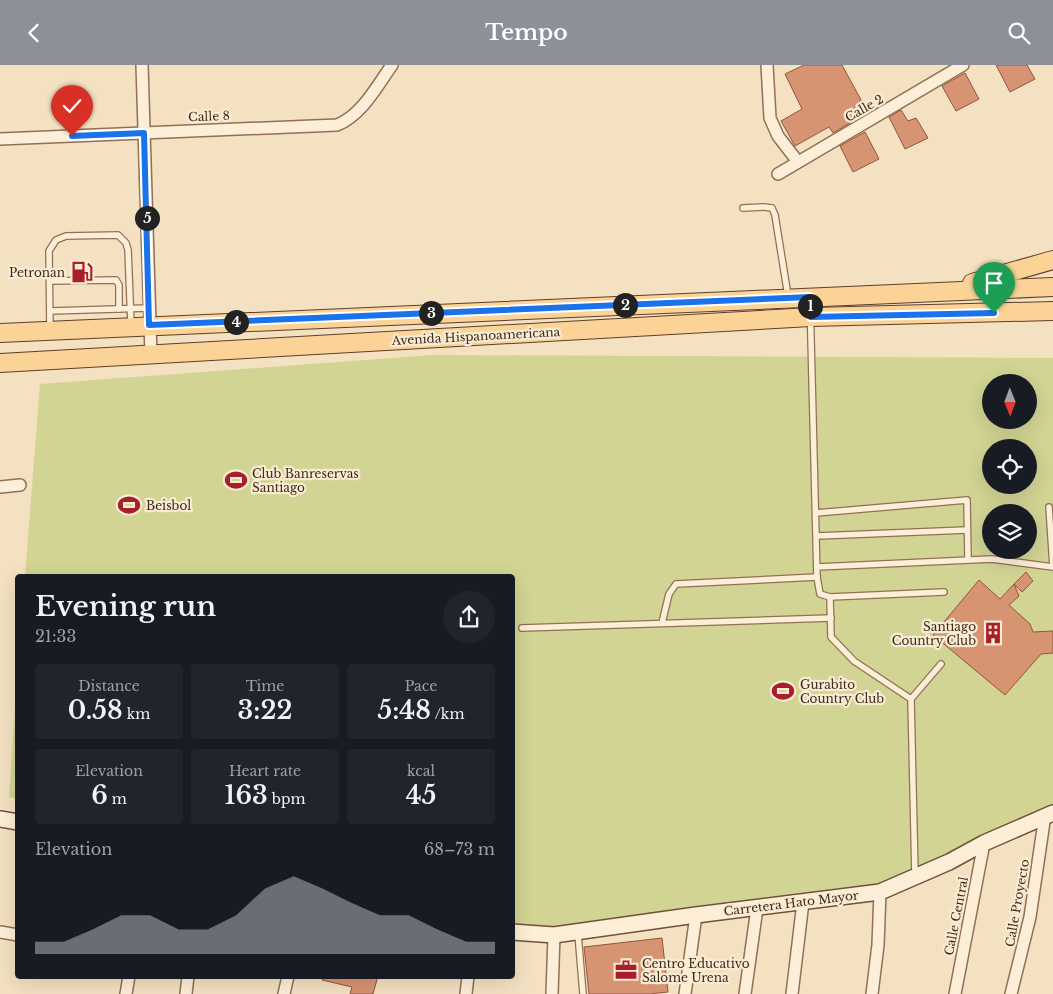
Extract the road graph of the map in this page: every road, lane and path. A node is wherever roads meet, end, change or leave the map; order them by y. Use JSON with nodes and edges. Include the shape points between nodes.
{"nodes":[{"id":1,"x":142,"y":65,"type":"edge"},
{"id":2,"x":392,"y":65,"type":"edge"},
{"id":3,"x":767,"y":65,"type":"edge"},
{"id":4,"x":963,"y":65,"type":"edge"},
{"id":5,"x":144,"y":133,"type":"junction"},
{"id":6,"x":0,"y":139,"type":"edge"},
{"id":7,"x":798,"y":162,"type":"junction"},
{"id":8,"x":778,"y":174,"type":"dead end"},
{"id":9,"x":744,"y":208,"type":"dead end"},
{"id":10,"x":1053,"y":259,"type":"edge"},
{"id":11,"x":50,"y":281,"type":"junction"},
{"id":12,"x":1053,"y":287,"type":"edge"},
{"id":13,"x":942,"y":291,"type":"junction"},
{"id":14,"x":810,"y":297,"type":"junction"},
{"id":15,"x":788,"y":298,"type":"junction"},
{"id":16,"x":130,"y":308,"type":"junction"},
{"id":17,"x":149,"y":308,"type":"junction"},
{"id":18,"x":120,"y":309,"type":"junction"},
{"id":19,"x":50,"y":311,"type":"junction"},
{"id":20,"x":1053,"y":311,"type":"edge"},
{"id":21,"x":952,"y":314,"type":"junction"},
{"id":22,"x":811,"y":317,"type":"junction"},
{"id":23,"x":1053,"y":319,"type":"edge"},
{"id":24,"x":149,"y":325,"type":"junction"},
{"id":25,"x":131,"y":326,"type":"junction"},
{"id":26,"x":50,"y":330,"type":"junction"},
{"id":27,"x":0,"y":333,"type":"edge"},
{"id":28,"x":151,"y":355,"type":"junction"},
{"id":29,"x":0,"y":363,"type":"edge"},
{"id":30,"x":20,"y":485,"type":"dead end"},
{"id":31,"x":0,"y":487,"type":"edge"},
{"id":32,"x":1049,"y":507,"type":"dead end"},
{"id":33,"x":816,"y":513,"type":"junction"},
{"id":34,"x":967,"y":530,"type":"junction"},
{"id":35,"x":817,"y":536,"type":"junction"},
{"id":36,"x":968,"y":559,"type":"junction"},
{"id":37,"x":817,"y":567,"type":"junction"},
{"id":38,"x":1053,"y":567,"type":"edge"},
{"id":39,"x":817,"y":577,"type":"junction"},
{"id":40,"x":944,"y":592,"type":"dead end"},
{"id":41,"x":830,"y":597,"type":"junction"},
{"id":42,"x":831,"y":618,"type":"junction"},
{"id":43,"x":662,"y":623,"type":"junction"},
{"id":44,"x":522,"y":628,"type":"dead end"},
{"id":45,"x":941,"y":664,"type":"dead end"},
{"id":46,"x":911,"y":699,"type":"junction"},
{"id":47,"x":1049,"y":814,"type":"edge"},
{"id":48,"x":0,"y":819,"type":"edge"},
{"id":49,"x":15,"y":822,"type":"edge"},
{"id":50,"x":984,"y":843,"type":"junction"},
{"id":51,"x":915,"y":877,"type":"junction"},
{"id":52,"x":880,"y":892,"type":"junction"},
{"id":53,"x":803,"y":902,"type":"junction"},
{"id":54,"x":757,"y":908,"type":"junction"},
{"id":55,"x":696,"y":915,"type":"junction"},
{"id":56,"x":578,"y":931,"type":"junction"},
{"id":57,"x":0,"y":932,"type":"edge"},
{"id":58,"x":515,"y":932,"type":"edge"},
{"id":59,"x":15,"y":934,"type":"edge"},
{"id":60,"x":554,"y":935,"type":"junction"},
{"id":61,"x":128,"y":979,"type":"edge"},
{"id":62,"x":188,"y":979,"type":"edge"},
{"id":63,"x":287,"y":979,"type":"edge"},
{"id":64,"x":468,"y":979,"type":"edge"},
{"id":65,"x":126,"y":994,"type":"edge"},
{"id":66,"x":186,"y":994,"type":"edge"},
{"id":67,"x":284,"y":994,"type":"edge"},
{"id":68,"x":466,"y":994,"type":"edge"},
{"id":69,"x":552,"y":994,"type":"edge"},
{"id":70,"x":583,"y":994,"type":"edge"},
{"id":71,"x":685,"y":994,"type":"edge"},
{"id":72,"x":745,"y":994,"type":"edge"},
{"id":73,"x":792,"y":994,"type":"edge"},
{"id":74,"x":872,"y":994,"type":"edge"},
{"id":75,"x":955,"y":994,"type":"edge"},
{"id":76,"x":1011,"y":994,"type":"edge"}],
"edges":[{"from":1,"to":5,"type":"street"},
{"from":2,"to":5,"type":"street","name":"Calle 8","via":[[358,111],[337,125]]},
{"from":3,"to":7,"type":"street","via":[[770,118],[778,137]]},
{"from":4,"to":7,"type":"street","name":"Calle 2"},
{"from":5,"to":6,"type":"street","name":"Calle 8"},
{"from":5,"to":17,"type":"street"},
{"from":7,"to":8,"type":"street","name":"Calle 2"},
{"from":9,"to":15,"type":"lane","via":[[772,208]]},
{"from":10,"to":13,"type":"main road"},
{"from":11,"to":16,"type":"lane","via":[[49,251],[56,240],[66,236],[118,235],[128,250]]},
{"from":11,"to":18,"type":"lane","via":[[116,280]]},
{"from":11,"to":19,"type":"lane"},
{"from":12,"to":13,"type":"main road","name":"Avenida Hispanoamericana"},
{"from":13,"to":14,"type":"main road","name":"Avenida Hispanoamericana"},
{"from":14,"to":15,"type":"main road","name":"Avenida Hispanoamericana"},
{"from":14,"to":22,"type":"lane"},
{"from":15,"to":24,"type":"main road","name":"Avenida Hispanoamericana"},
{"from":16,"to":17,"type":"lane"},
{"from":16,"to":18,"type":"lane"},
{"from":16,"to":25,"type":"lane"},
{"from":17,"to":24,"type":"street"},
{"from":18,"to":19,"type":"lane"},
{"from":19,"to":26,"type":"lane"},
{"from":20,"to":21,"type":"main road"},
{"from":21,"to":22,"type":"main road","name":"Avenida Hispanoamericana"},
{"from":21,"to":23,"type":"main road"},
{"from":22,"to":28,"type":"main road","name":"Avenida Hispanoamericana"},
{"from":22,"to":33,"type":"lane"},
{"from":24,"to":25,"type":"main road","name":"Avenida Hispanoamericana"},
{"from":24,"to":28,"type":"street"},
{"from":25,"to":26,"type":"main road","name":"Avenida Hispanoamericana"},
{"from":26,"to":27,"type":"main road","name":"Avenida Hispanoamericana"},
{"from":28,"to":29,"type":"main road","name":"Avenida Hispanoamericana"},
{"from":30,"to":31,"type":"street"},
{"from":32,"to":38,"type":"lane"},
{"from":33,"to":34,"type":"lane","via":[[967,500]]},
{"from":33,"to":35,"type":"lane"},
{"from":34,"to":35,"type":"lane"},
{"from":34,"to":36,"type":"lane"},
{"from":35,"to":37,"type":"lane"},
{"from":36,"to":37,"type":"lane"},
{"from":36,"to":38,"type":"lane"},
{"from":37,"to":39,"type":"lane"},
{"from":39,"to":41,"type":"lane","via":[[820,594]]},
{"from":39,"to":43,"type":"lane","via":[[676,584],[669,593]]},
{"from":40,"to":41,"type":"lane"},
{"from":41,"to":42,"type":"lane"},
{"from":42,"to":43,"type":"lane"},
{"from":42,"to":46,"type":"lane","via":[[831,637],[854,661]]},
{"from":43,"to":44,"type":"lane"},
{"from":45,"to":46,"type":"lane"},
{"from":46,"to":51,"type":"lane"},
{"from":47,"to":50,"type":"street","name":"Carretera Hato Mayor"},
{"from":47,"to":76,"type":"street","name":"Calle Proyecto","via":[[1030,917]]},
{"from":48,"to":49,"type":"street"},
{"from":50,"to":51,"type":"street","name":"Carretera Hato Mayor"},
{"from":50,"to":75,"type":"street","name":"Calle Central"},
{"from":51,"to":52,"type":"street","name":"Carretera Hato Mayor"},
{"from":52,"to":53,"type":"street","name":"Carretera Hato Mayor"},
{"from":52,"to":74,"type":"street"},
{"from":53,"to":54,"type":"street","name":"Carretera Hato Mayor"},
{"from":53,"to":73,"type":"street"},
{"from":54,"to":55,"type":"street","name":"Carretera Hato Mayor"},
{"from":54,"to":72,"type":"street"},
{"from":55,"to":56,"type":"street","name":"Carretera Hato Mayor"},
{"from":55,"to":71,"type":"street"},
{"from":56,"to":60,"type":"street","name":"Carretera Hato Mayor"},
{"from":56,"to":70,"type":"lane"},
{"from":57,"to":59,"type":"street"},
{"from":58,"to":60,"type":"street","name":"Carretera Hato Mayor"},
{"from":60,"to":69,"type":"street"},
{"from":61,"to":65,"type":"street"},
{"from":62,"to":66,"type":"street"},
{"from":63,"to":67,"type":"street"},
{"from":64,"to":68,"type":"street"}]}
